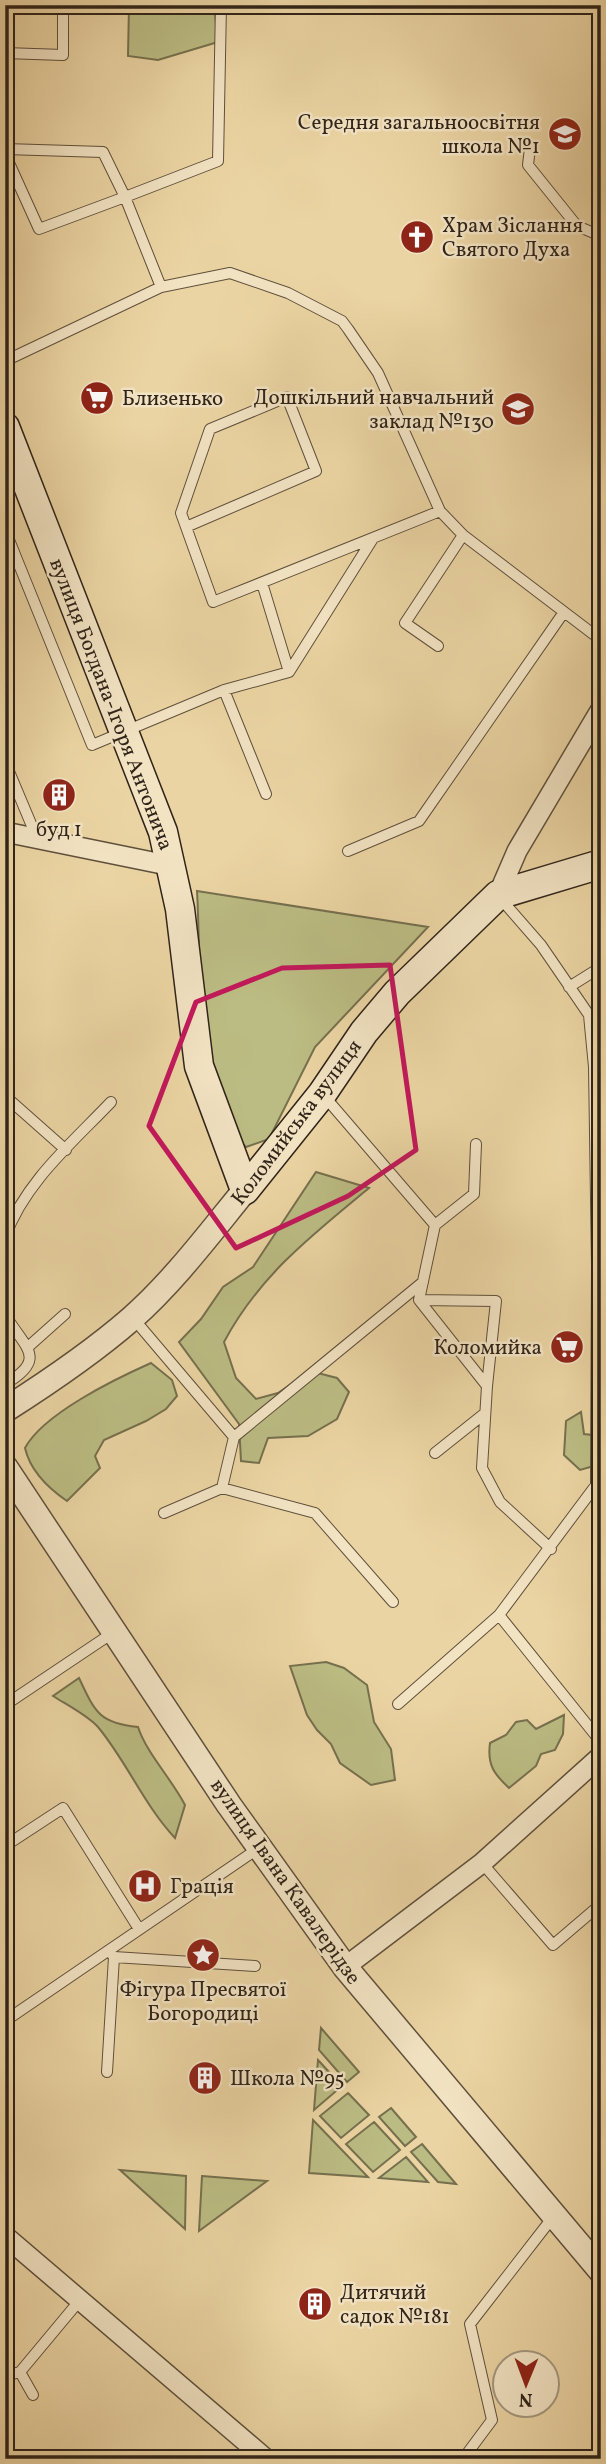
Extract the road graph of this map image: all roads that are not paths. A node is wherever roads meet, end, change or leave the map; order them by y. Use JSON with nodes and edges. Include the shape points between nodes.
{"nodes":[{"id":1,"x":63,"y":5,"type":"edge"},
{"id":2,"x":220,"y":5,"type":"edge"},
{"id":3,"x":5,"y":53,"type":"edge"},
{"id":4,"x":530,"y":148,"type":"dead end"},
{"id":5,"x":5,"y":149,"type":"edge"},
{"id":6,"x":5,"y":154,"type":"edge"},
{"id":7,"x":125,"y":197,"type":"junction"},
{"id":8,"x":601,"y":236,"type":"edge"},
{"id":9,"x":161,"y":288,"type":"junction"},
{"id":10,"x":5,"y":361,"type":"edge"},
{"id":11,"x":5,"y":427,"type":"edge"},
{"id":12,"x":440,"y":511,"type":"junction"},
{"id":13,"x":186,"y":527,"type":"junction"},
{"id":14,"x":5,"y":530,"type":"edge"},
{"id":15,"x":463,"y":535,"type":"junction"},
{"id":16,"x":373,"y":539,"type":"junction"},
{"id":17,"x":262,"y":583,"type":"junction"},
{"id":18,"x":564,"y":612,"type":"junction"},
{"id":19,"x":601,"y":640,"type":"edge"},
{"id":20,"x":438,"y":646,"type":"dead end"},
{"id":21,"x":289,"y":672,"type":"junction"},
{"id":22,"x":224,"y":690,"type":"junction"},
{"id":23,"x":601,"y":709,"type":"edge"},
{"id":24,"x":125,"y":732,"type":"junction"},
{"id":25,"x":5,"y":762,"type":"edge"},
{"id":26,"x":266,"y":794,"type":"dead end"},
{"id":27,"x":5,"y":832,"type":"edge"},
{"id":28,"x":38,"y":838,"type":"junction"},
{"id":29,"x":348,"y":851,"type":"dead end"},
{"id":30,"x":601,"y":864,"type":"edge"},
{"id":31,"x":172,"y":866,"type":"junction"},
{"id":32,"x":498,"y":895,"type":"junction"},
{"id":33,"x":601,"y":967,"type":"edge"},
{"id":34,"x":569,"y":987,"type":"junction"},
{"id":35,"x":597,"y":1067,"type":"edge"},
{"id":36,"x":322,"y":1094,"type":"junction"},
{"id":37,"x":5,"y":1096,"type":"edge"},
{"id":38,"x":111,"y":1102,"type":"dead end"},
{"id":39,"x":476,"y":1144,"type":"dead end"},
{"id":40,"x":66,"y":1150,"type":"junction"},
{"id":41,"x":245,"y":1190,"type":"junction"},
{"id":42,"x":435,"y":1225,"type":"junction"},
{"id":43,"x":5,"y":1236,"type":"edge"},
{"id":44,"x":599,"y":1266,"type":"edge"},
{"id":45,"x":423,"y":1282,"type":"junction"},
{"id":46,"x":419,"y":1300,"type":"junction"},
{"id":47,"x":5,"y":1314,"type":"edge"},
{"id":48,"x":65,"y":1314,"type":"dead end"},
{"id":49,"x":133,"y":1317,"type":"junction"},
{"id":50,"x":28,"y":1347,"type":"junction"},
{"id":51,"x":5,"y":1384,"type":"edge"},
{"id":52,"x":487,"y":1386,"type":"junction"},
{"id":53,"x":5,"y":1410,"type":"edge"},
{"id":54,"x":484,"y":1414,"type":"junction"},
{"id":55,"x":598,"y":1414,"type":"edge"},
{"id":56,"x":234,"y":1437,"type":"junction"},
{"id":57,"x":435,"y":1453,"type":"dead end"},
{"id":58,"x":5,"y":1467,"type":"edge"},
{"id":59,"x":222,"y":1488,"type":"junction"},
{"id":60,"x":164,"y":1513,"type":"dead end"},
{"id":61,"x":551,"y":1549,"type":"junction"},
{"id":62,"x":393,"y":1602,"type":"dead end"},
{"id":63,"x":499,"y":1615,"type":"junction"},
{"id":64,"x":114,"y":1631,"type":"junction"},
{"id":65,"x":398,"y":1704,"type":"dead end"},
{"id":66,"x":5,"y":1705,"type":"edge"},
{"id":67,"x":601,"y":1742,"type":"edge"},
{"id":68,"x":601,"y":1756,"type":"edge"},
{"id":69,"x":5,"y":1846,"type":"edge"},
{"id":70,"x":259,"y":1848,"type":"junction"},
{"id":71,"x":482,"y":1863,"type":"junction"},
{"id":72,"x":601,"y":1904,"type":"edge"},
{"id":73,"x":139,"y":1929,"type":"junction"},
{"id":74,"x":111,"y":1953,"type":"junction"},
{"id":75,"x":254,"y":1966,"type":"dead end"},
{"id":76,"x":345,"y":1968,"type":"junction"},
{"id":77,"x":5,"y":2021,"type":"edge"},
{"id":78,"x":107,"y":2072,"type":"dead end"},
{"id":79,"x":554,"y":2217,"type":"junction"},
{"id":80,"x":5,"y":2236,"type":"edge"},
{"id":81,"x":601,"y":2271,"type":"edge"},
{"id":82,"x":81,"y":2300,"type":"junction"},
{"id":83,"x":20,"y":2372,"type":"junction"},
{"id":84,"x":5,"y":2376,"type":"edge"},
{"id":85,"x":33,"y":2395,"type":"dead end"},
{"id":86,"x":263,"y":2458,"type":"edge"},
{"id":87,"x":463,"y":2459,"type":"edge"}],
"edges":[{"from":1,"to":3,"type":"lane","via":[[63,55]]},
{"from":2,"to":7,"type":"lane","via":[[218,161]]},
{"from":4,"to":8,"type":"lane","via":[[528,165],[576,226]]},
{"from":5,"to":7,"type":"lane","via":[[103,152]]},
{"from":6,"to":7,"type":"lane","via":[[39,229]]},
{"from":7,"to":9,"type":"lane"},
{"from":9,"to":10,"type":"lane"},
{"from":9,"to":12,"type":"lane","via":[[230,273],[288,293],[342,321],[378,373]]},
{"from":11,"to":24,"type":"main road","name":"вулиця Богдана-Ігоря Антонича"},
{"from":12,"to":15,"type":"lane"},
{"from":12,"to":16,"type":"lane"},
{"from":13,"to":13,"type":"lane","via":[[181,513],[210,429],[287,397],[316,471]]},
{"from":13,"to":17,"type":"lane","via":[[213,602]]},
{"from":14,"to":24,"type":"lane","via":[[92,745]]},
{"from":15,"to":18,"type":"lane"},
{"from":15,"to":20,"type":"lane","via":[[405,624]]},
{"from":16,"to":17,"type":"lane"},
{"from":16,"to":21,"type":"lane"},
{"from":17,"to":21,"type":"lane"},
{"from":18,"to":19,"type":"lane"},
{"from":18,"to":29,"type":"lane","via":[[419,821]]},
{"from":21,"to":22,"type":"lane"},
{"from":22,"to":24,"type":"lane"},
{"from":22,"to":26,"type":"lane"},
{"from":23,"to":32,"type":"street","via":[[517,851]]},
{"from":24,"to":31,"type":"main road","name":"вулиця Богдана-Ігоря Антонича"},
{"from":25,"to":28,"type":"lane"},
{"from":27,"to":28,"type":"street"},
{"from":28,"to":31,"type":"street"},
{"from":30,"to":32,"type":"main road","name":"Коломийська вулиця"},
{"from":31,"to":41,"type":"main road","name":"вулиця Богдана-Ігоря Антонича","via":[[199,1066]]},
{"from":32,"to":34,"type":"lane"},
{"from":32,"to":36,"type":"main road","name":"Коломийська вулиця","via":[[397,993]]},
{"from":33,"to":34,"type":"lane"},
{"from":34,"to":35,"type":"lane","via":[[589,1015]]},
{"from":35,"to":44,"type":"lane"},
{"from":36,"to":41,"type":"main road","name":"Коломийська вулиця"},
{"from":36,"to":42,"type":"lane"},
{"from":37,"to":40,"type":"lane"},
{"from":38,"to":40,"type":"lane"},
{"from":39,"to":42,"type":"lane","via":[[474,1194]]},
{"from":40,"to":43,"type":"lane","via":[[34,1183]]},
{"from":41,"to":49,"type":"street","name":"Коломийська вулиця"},
{"from":42,"to":45,"type":"lane"},
{"from":44,"to":55,"type":"lane"},
{"from":45,"to":46,"type":"lane"},
{"from":45,"to":56,"type":"lane"},
{"from":46,"to":52,"type":"lane"},
{"from":46,"to":52,"type":"lane","via":[[496,1301]]},
{"from":47,"to":50,"type":"lane"},
{"from":48,"to":50,"type":"lane"},
{"from":49,"to":53,"type":"street","name":"Коломийська вулиця","via":[[74,1365]]},
{"from":49,"to":56,"type":"lane"},
{"from":50,"to":51,"type":"lane","via":[[29,1366]]},
{"from":52,"to":54,"type":"lane"},
{"from":54,"to":57,"type":"lane"},
{"from":54,"to":61,"type":"lane","via":[[482,1468],[500,1502]]},
{"from":55,"to":61,"type":"lane","via":[[596,1485]]},
{"from":56,"to":59,"type":"lane"},
{"from":58,"to":64,"type":"street","name":"вулиця Івана Кавалерідзе"},
{"from":59,"to":60,"type":"lane"},
{"from":59,"to":62,"type":"lane","via":[[315,1513]]},
{"from":61,"to":63,"type":"lane"},
{"from":63,"to":65,"type":"lane"},
{"from":63,"to":67,"type":"lane"},
{"from":64,"to":66,"type":"lane"},
{"from":64,"to":70,"type":"street","name":"вулиця Івана Кавалерідзе"},
{"from":68,"to":71,"type":"street"},
{"from":69,"to":73,"type":"lane","via":[[63,1808]]},
{"from":70,"to":73,"type":"lane"},
{"from":70,"to":76,"type":"street","name":"вулиця Івана Кавалерідзе"},
{"from":71,"to":72,"type":"lane","via":[[553,1945]]},
{"from":71,"to":76,"type":"street"},
{"from":73,"to":74,"type":"lane"},
{"from":74,"to":75,"type":"lane"},
{"from":74,"to":77,"type":"lane"},
{"from":74,"to":78,"type":"lane"},
{"from":76,"to":79,"type":"street","name":"вулиця Івана Кавалерідзе"},
{"from":79,"to":81,"type":"street","name":"вулиця Івана Кавалерідзе"},
{"from":79,"to":87,"type":"lane","via":[[470,2324],[492,2420]]},
{"from":80,"to":82,"type":"street"},
{"from":82,"to":83,"type":"lane"},
{"from":82,"to":86,"type":"street"},
{"from":83,"to":84,"type":"lane"},
{"from":83,"to":85,"type":"lane"}]}
